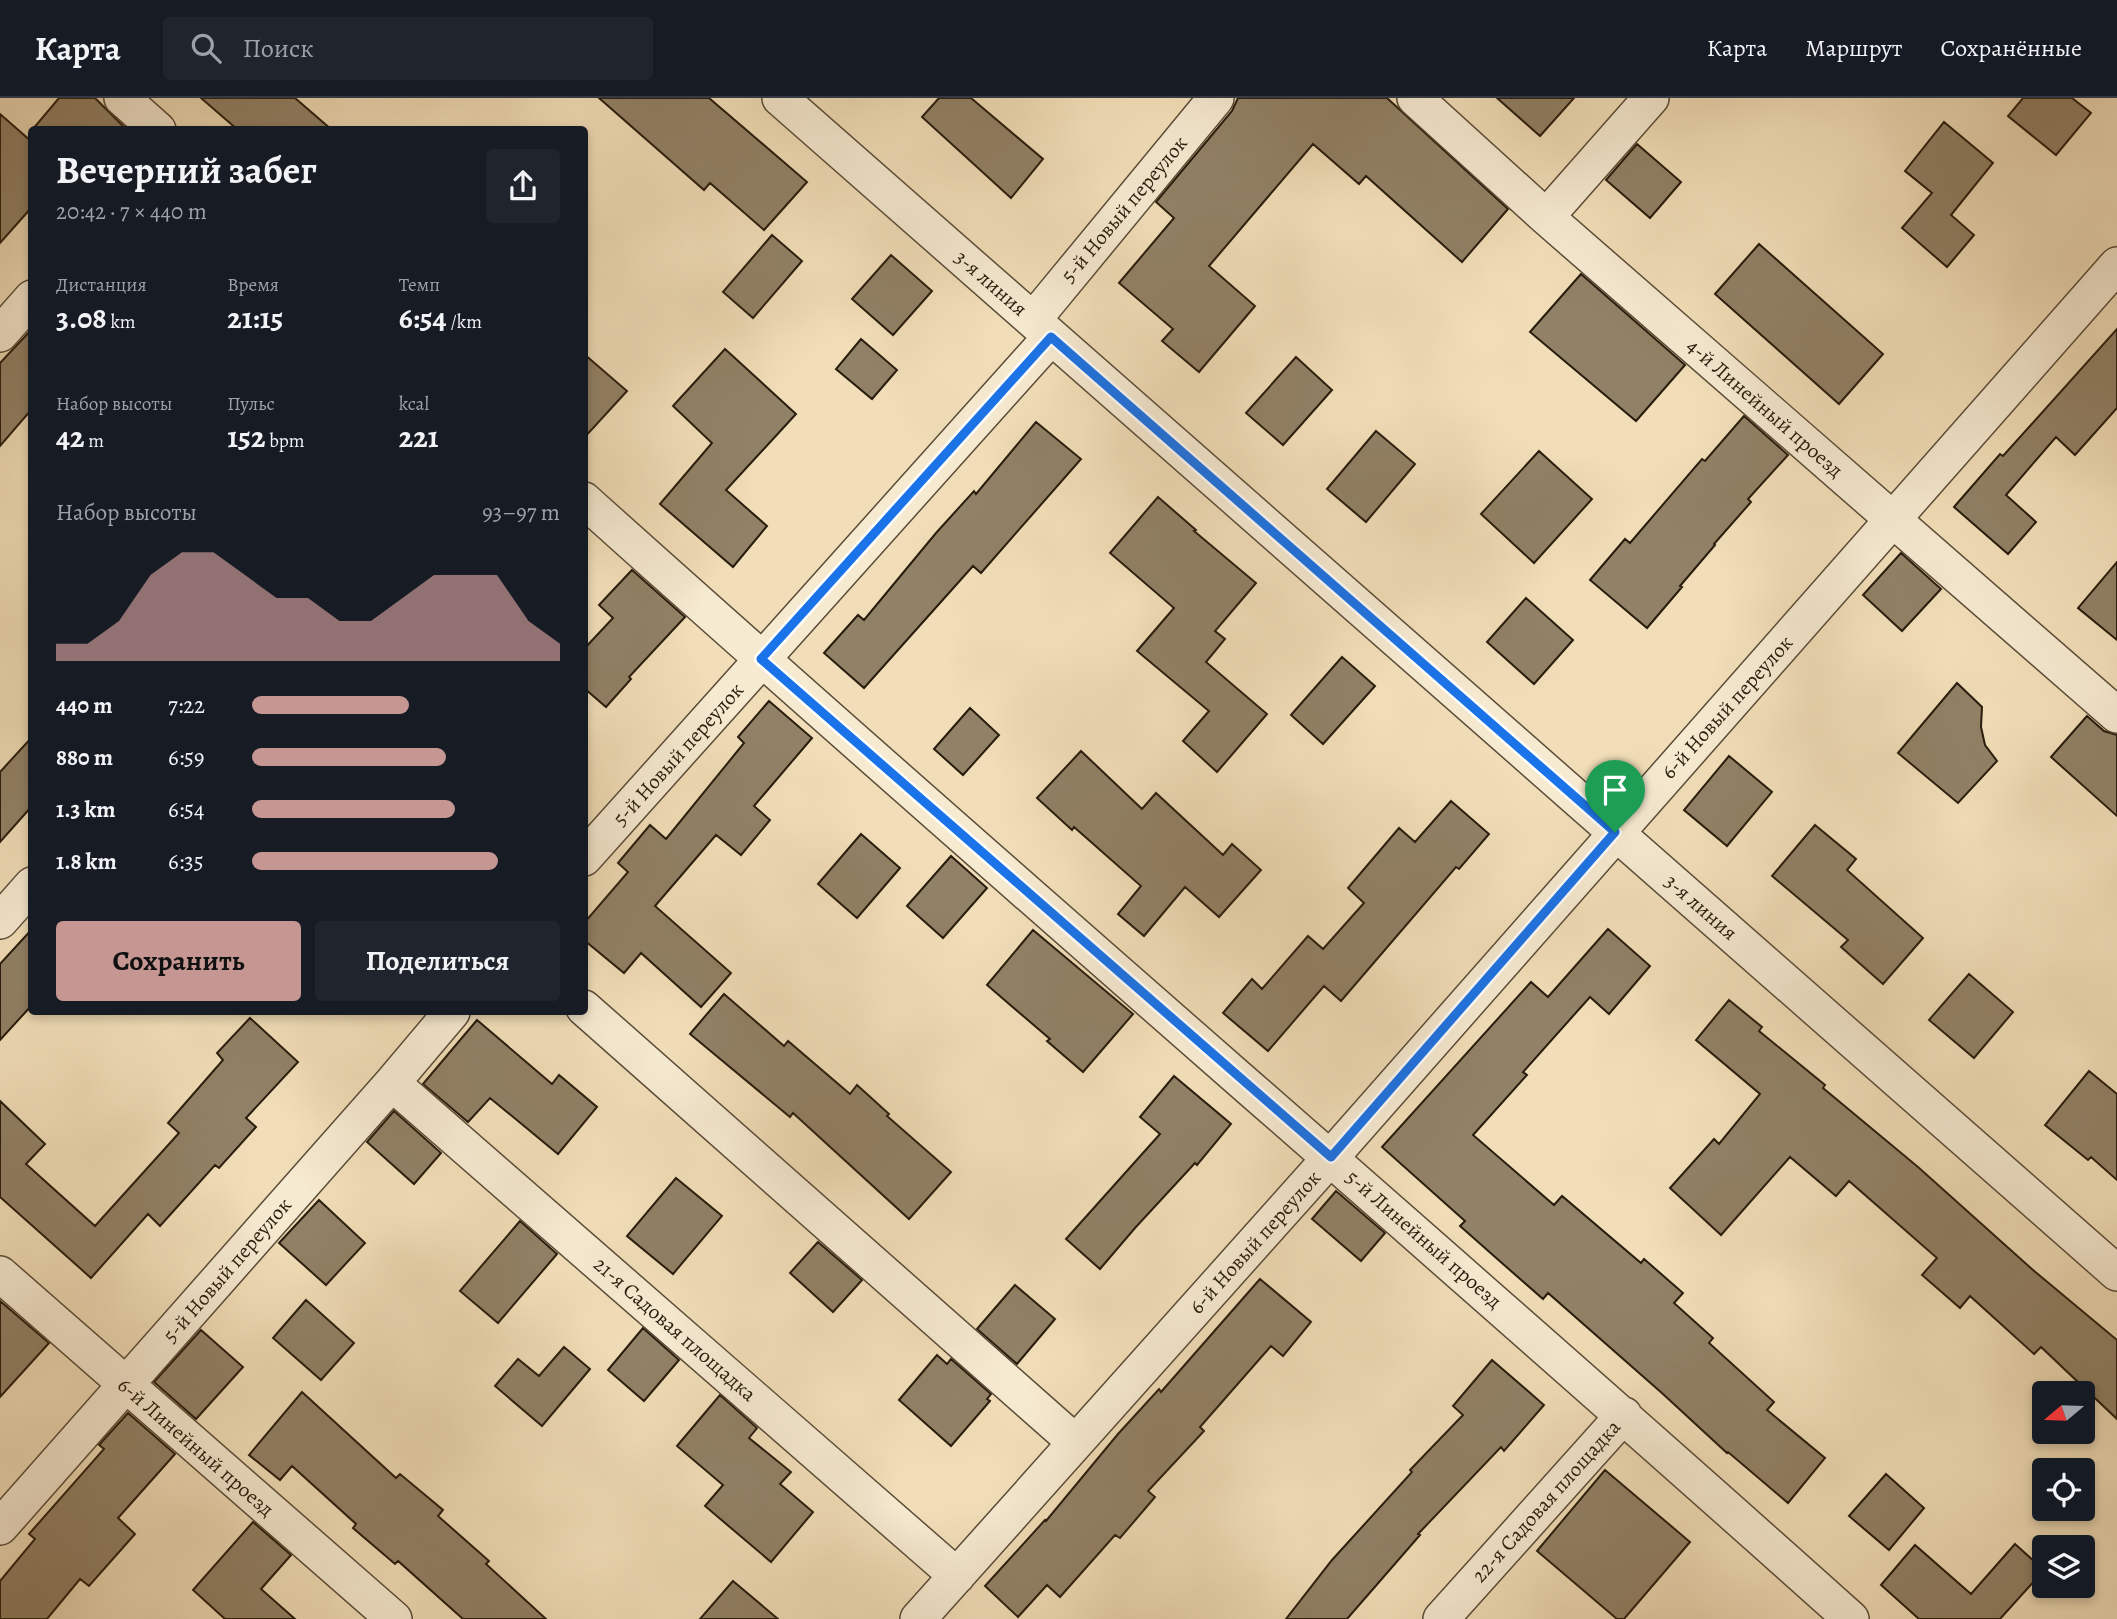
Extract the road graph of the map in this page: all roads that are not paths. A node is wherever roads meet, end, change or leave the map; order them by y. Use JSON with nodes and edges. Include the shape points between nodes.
{"nodes":[{"id":1,"x":122,"y":98,"type":"edge"},
{"id":2,"x":780,"y":98,"type":"edge"},
{"id":3,"x":1216,"y":98,"type":"edge"},
{"id":4,"x":1415,"y":98,"type":"edge"},
{"id":5,"x":1651,"y":98,"type":"edge"},
{"id":6,"x":154,"y":126,"type":"edge"},
{"id":7,"x":1546,"y":217,"type":"junction"},
{"id":8,"x":2117,"y":265,"type":"edge"},
{"id":9,"x":28,"y":302,"type":"edge"},
{"id":10,"x":1042,"y":328,"type":"junction"},
{"id":11,"x":0,"y":334,"type":"edge"},
{"id":12,"x":588,"y":504,"type":"edge"},
{"id":13,"x":1892,"y":519,"type":"junction"},
{"id":14,"x":761,"y":659,"type":"junction"},
{"id":15,"x":2117,"y":715,"type":"edge"},
{"id":16,"x":1615,"y":832,"type":"junction"},
{"id":17,"x":588,"y":854,"type":"edge"},
{"id":18,"x":28,"y":890,"type":"edge"},
{"id":19,"x":0,"y":921,"type":"edge"},
{"id":20,"x":588,"y":1012,"type":"edge"},
{"id":21,"x":449,"y":1015,"type":"edge"},
{"id":22,"x":392,"y":1083,"type":"junction"},
{"id":23,"x":1331,"y":1157,"type":"junction"},
{"id":24,"x":2117,"y":1273,"type":"edge"},
{"id":25,"x":0,"y":1274,"type":"edge"},
{"id":26,"x":125,"y":1386,"type":"junction"},
{"id":27,"x":1624,"y":1415,"type":"junction"},
{"id":28,"x":1075,"y":1442,"type":"junction"},
{"id":29,"x":0,"y":1527,"type":"edge"},
{"id":30,"x":957,"y":1576,"type":"junction"},
{"id":31,"x":394,"y":1619,"type":"edge"},
{"id":32,"x":918,"y":1619,"type":"edge"},
{"id":33,"x":1441,"y":1619,"type":"edge"},
{"id":34,"x":1851,"y":1619,"type":"edge"}],
"edges":[{"from":1,"to":6,"type":"street"},
{"from":2,"to":10,"type":"street","name":"3-я линия"},
{"from":3,"to":10,"type":"street","name":"5-й Новый переулок"},
{"from":4,"to":7,"type":"street","name":"4-й Линейный проезд"},
{"from":5,"to":7,"type":"street"},
{"from":7,"to":13,"type":"street","name":"4-й Линейный проезд"},
{"from":8,"to":13,"type":"street","name":"6-й Новый переулок"},
{"from":9,"to":11,"type":"street"},
{"from":10,"to":14,"type":"street","name":"5-й Новый переулок"},
{"from":10,"to":16,"type":"street","name":"3-я линия"},
{"from":12,"to":14,"type":"street","name":"5-й Линейный проезд"},
{"from":13,"to":15,"type":"street","name":"4-й Линейный проезд"},
{"from":13,"to":16,"type":"street","name":"6-й Новый переулок"},
{"from":14,"to":17,"type":"street","name":"5-й Новый переулок"},
{"from":14,"to":23,"type":"street","name":"5-й Линейный проезд"},
{"from":16,"to":23,"type":"street","name":"6-й Новый переулок"},
{"from":16,"to":24,"type":"street","name":"3-я линия"},
{"from":18,"to":19,"type":"street"},
{"from":20,"to":28,"type":"street"},
{"from":21,"to":22,"type":"street","name":"5-й Новый переулок"},
{"from":22,"to":26,"type":"street","name":"5-й Новый переулок"},
{"from":22,"to":30,"type":"street","name":"21-я Садовая площадка"},
{"from":23,"to":27,"type":"street","name":"5-й Линейный проезд"},
{"from":23,"to":28,"type":"street","name":"6-й Новый переулок"},
{"from":25,"to":26,"type":"street","name":"6-й Линейный проезд"},
{"from":26,"to":29,"type":"street","name":"5-й Новый переулок"},
{"from":26,"to":31,"type":"street","name":"6-й Линейный проезд"},
{"from":27,"to":33,"type":"street","name":"22-я Садовая площадка"},
{"from":27,"to":34,"type":"street","name":"5-й Линейный проезд"},
{"from":28,"to":30,"type":"street","name":"6-й Новый переулок"},
{"from":30,"to":32,"type":"street","name":"6-й Новый переулок"}]}
